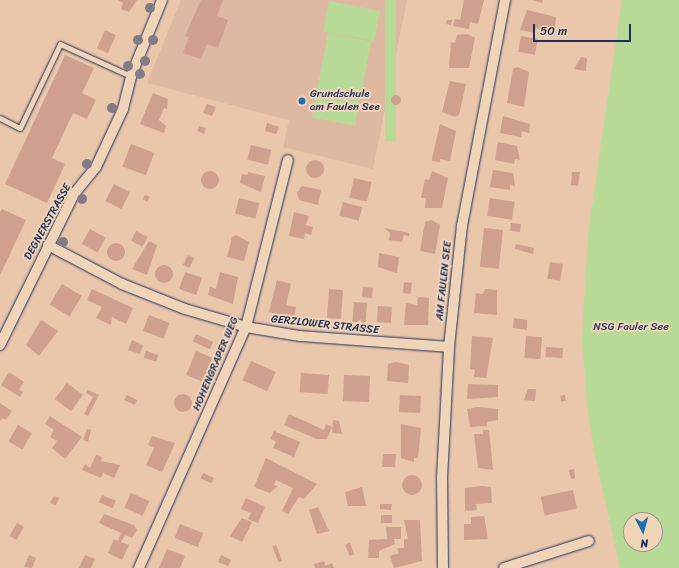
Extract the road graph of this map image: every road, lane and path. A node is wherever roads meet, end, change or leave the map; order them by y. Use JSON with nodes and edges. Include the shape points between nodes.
{"nodes":[{"id":1,"x":162,"y":0,"type":"edge"},
{"id":2,"x":505,"y":0,"type":"edge"},
{"id":3,"x":131,"y":76,"type":"junction"},
{"id":4,"x":0,"y":118,"type":"edge"},
{"id":5,"x":288,"y":160,"type":"dead end"},
{"id":6,"x":48,"y":245,"type":"junction"},
{"id":7,"x":246,"y":327,"type":"junction"},
{"id":8,"x":0,"y":344,"type":"edge"},
{"id":9,"x":449,"y":348,"type":"junction"},
{"id":10,"x":589,"y":541,"type":"dead end"},
{"id":11,"x":139,"y":568,"type":"edge"},
{"id":12,"x":443,"y":568,"type":"edge"},
{"id":13,"x":504,"y":568,"type":"edge"}],
"edges":[{"from":1,"to":3,"type":"street","name":"DEGNERSTRASSE"},
{"from":2,"to":9,"type":"street","name":"AM FAULEN SEE","via":[[462,226]]},
{"from":3,"to":4,"type":"lane","via":[[60,44],[20,128]]},
{"from":3,"to":6,"type":"street","name":"DEGNERSTRASSE","via":[[123,109],[96,167],[74,194]]},
{"from":5,"to":7,"type":"street","name":"HOHENGRAPER WEG"},
{"from":6,"to":7,"type":"street","name":"GERZLOWER STRASSE","via":[[122,284],[184,309]]},
{"from":6,"to":8,"type":"street","name":"DEGNERSTRASSE","via":[[24,291],[18,313]]},
{"from":7,"to":9,"type":"street","name":"GERZLOWER STRASSE","via":[[300,336]]},
{"from":7,"to":11,"type":"street","name":"HOHENGRAPER WEG"},
{"from":9,"to":12,"type":"street","name":"AM FAULEN SEE","via":[[442,478]]},
{"from":10,"to":13,"type":"street"}]}
